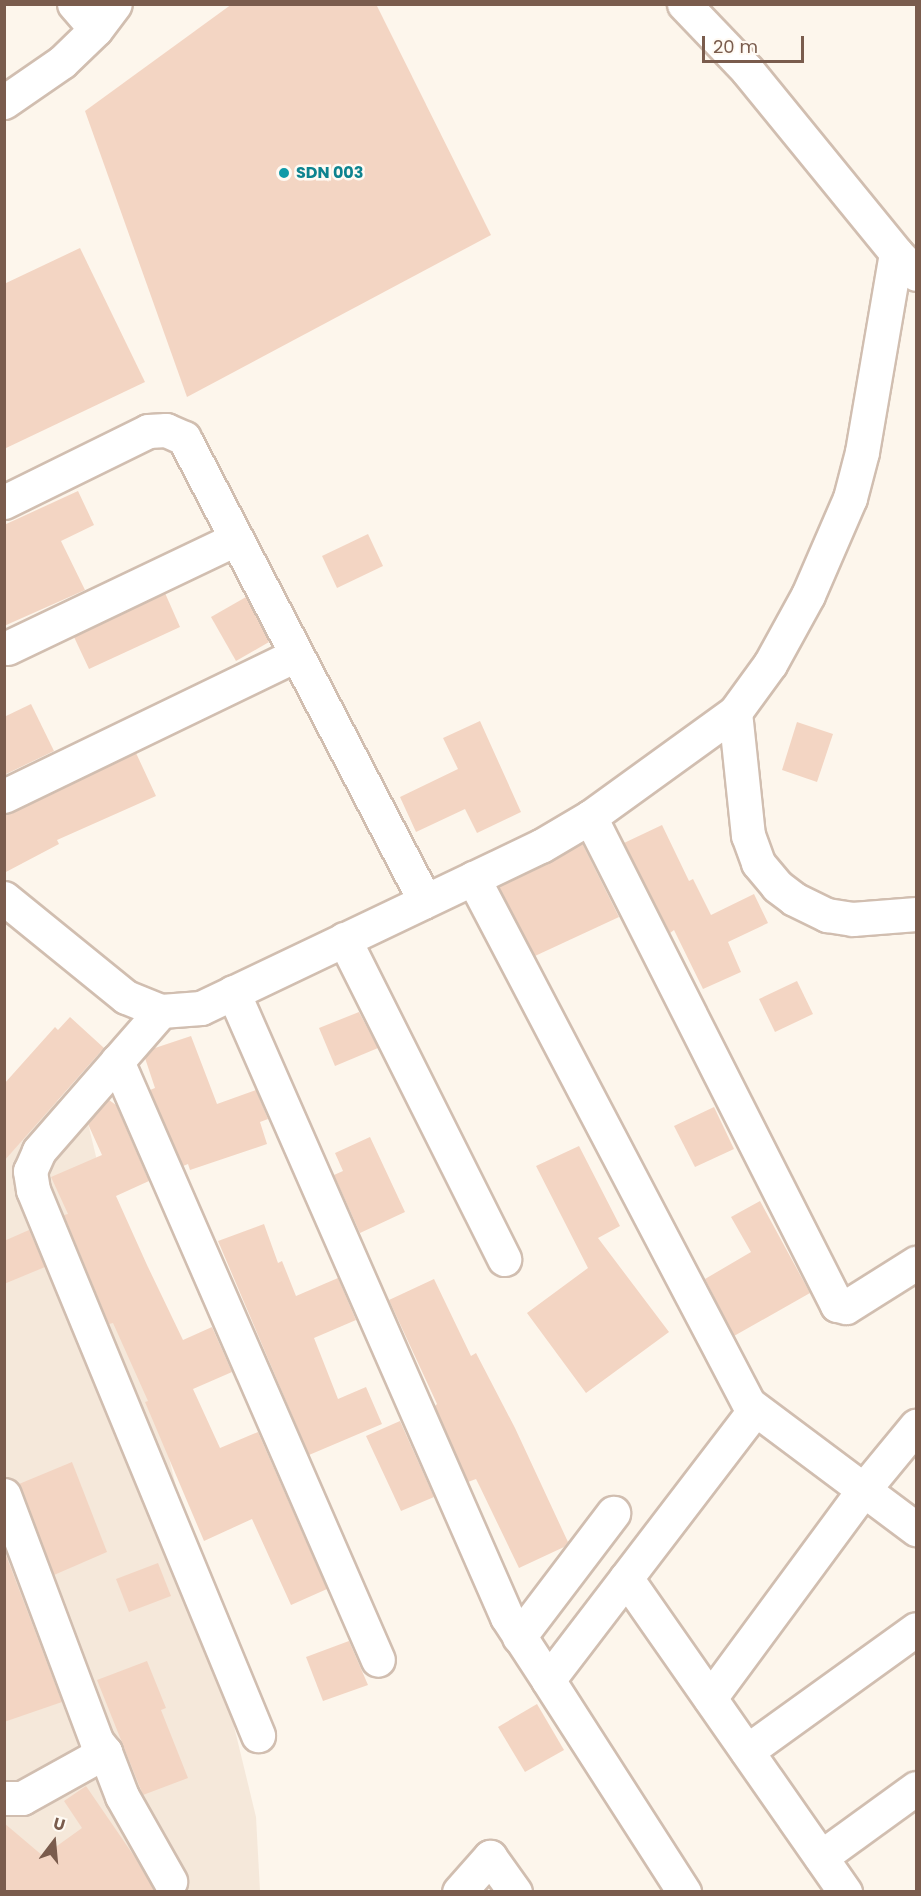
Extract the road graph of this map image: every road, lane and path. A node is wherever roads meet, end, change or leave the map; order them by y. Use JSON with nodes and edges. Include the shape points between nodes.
{"nodes":[{"id":1,"x":74,"y":4,"type":"edge"},
{"id":2,"x":684,"y":4,"type":"edge"},
{"id":3,"x":105,"y":17,"type":"edge"},
{"id":4,"x":4,"y":102,"type":"edge"},
{"id":5,"x":906,"y":264,"type":"edge"},
{"id":6,"x":4,"y":501,"type":"edge"},
{"id":7,"x":237,"y":539,"type":"junction"},
{"id":8,"x":8,"y":648,"type":"dead end"},
{"id":9,"x":296,"y":655,"type":"junction"},
{"id":10,"x":735,"y":712,"type":"junction"},
{"id":11,"x":4,"y":795,"type":"edge"},
{"id":12,"x":590,"y":817,"type":"junction"},
{"id":13,"x":474,"y":878,"type":"junction"},
{"id":14,"x":4,"y":898,"type":"edge"},
{"id":15,"x":424,"y":901,"type":"junction"},
{"id":16,"x":916,"y":914,"type":"edge"},
{"id":17,"x":344,"y":939,"type":"junction"},
{"id":18,"x":233,"y":992,"type":"junction"},
{"id":19,"x":161,"y":1011,"type":"junction"},
{"id":20,"x":117,"y":1061,"type":"junction"},
{"id":21,"x":504,"y":1259,"type":"dead end"},
{"id":22,"x":916,"y":1263,"type":"edge"},
{"id":23,"x":749,"y":1404,"type":"junction"},
{"id":24,"x":916,"y":1426,"type":"edge"},
{"id":25,"x":864,"y":1489,"type":"junction"},
{"id":26,"x":4,"y":1495,"type":"edge"},
{"id":27,"x":613,"y":1513,"type":"dead end"},
{"id":28,"x":916,"y":1528,"type":"edge"},
{"id":29,"x":626,"y":1578,"type":"junction"},
{"id":30,"x":916,"y":1629,"type":"edge"},
{"id":31,"x":519,"y":1637,"type":"junction"},
{"id":32,"x":378,"y":1660,"type":"dead end"},
{"id":33,"x":548,"y":1680,"type":"junction"},
{"id":34,"x":710,"y":1698,"type":"junction"},
{"id":35,"x":258,"y":1735,"type":"dead end"},
{"id":36,"x":747,"y":1751,"type":"junction"},
{"id":37,"x":105,"y":1752,"type":"junction"},
{"id":38,"x":916,"y":1788,"type":"edge"},
{"id":39,"x":4,"y":1798,"type":"edge"},
{"id":40,"x":821,"y":1857,"type":"junction"},
{"id":41,"x":171,"y":1881,"type":"dead end"},
{"id":42,"x":459,"y":1892,"type":"edge"},
{"id":43,"x":515,"y":1892,"type":"edge"},
{"id":44,"x":684,"y":1892,"type":"edge"},
{"id":45,"x":845,"y":1892,"type":"edge"}],
"edges":[{"from":1,"to":3,"type":"street"},
{"from":2,"to":5,"type":"street","via":[[747,70]]},
{"from":3,"to":4,"type":"street","via":[[62,62]]},
{"from":5,"to":10,"type":"street","via":[[850,498],[808,595],[770,664]]},
{"from":6,"to":7,"type":"street","via":[[148,431],[166,430],[184,438]]},
{"from":7,"to":8,"type":"street"},
{"from":7,"to":9,"type":"street"},
{"from":9,"to":11,"type":"street"},
{"from":9,"to":15,"type":"street"},
{"from":10,"to":12,"type":"street"},
{"from":10,"to":16,"type":"street","via":[[748,835],[758,863],[777,886],[827,915],[853,919]]},
{"from":12,"to":13,"type":"street"},
{"from":12,"to":22,"type":"street","via":[[837,1305],[846,1307]]},
{"from":13,"to":15,"type":"street"},
{"from":13,"to":23,"type":"street"},
{"from":14,"to":19,"type":"street","via":[[98,977],[126,997]]},
{"from":15,"to":17,"type":"street"},
{"from":17,"to":18,"type":"street"},
{"from":17,"to":21,"type":"street"},
{"from":18,"to":19,"type":"street","via":[[201,1008]]},
{"from":18,"to":31,"type":"street"},
{"from":19,"to":20,"type":"street"},
{"from":20,"to":32,"type":"street"},
{"from":20,"to":35,"type":"street","via":[[39,1151],[30,1171],[33,1190]]},
{"from":23,"to":25,"type":"street"},
{"from":23,"to":29,"type":"street","via":[[753,1412]]},
{"from":24,"to":25,"type":"street"},
{"from":25,"to":28,"type":"street"},
{"from":25,"to":34,"type":"street"},
{"from":26,"to":37,"type":"street","via":[[97,1742]]},
{"from":27,"to":31,"type":"street"},
{"from":29,"to":33,"type":"street"},
{"from":29,"to":34,"type":"street"},
{"from":30,"to":36,"type":"street"},
{"from":31,"to":33,"type":"street"},
{"from":33,"to":44,"type":"street"},
{"from":34,"to":36,"type":"street"},
{"from":36,"to":40,"type":"street"},
{"from":37,"to":39,"type":"street","via":[[22,1798]]},
{"from":37,"to":41,"type":"street","via":[[122,1796]]},
{"from":38,"to":40,"type":"street"},
{"from":40,"to":45,"type":"street"},
{"from":42,"to":43,"type":"street","via":[[490,1857]]}]}
